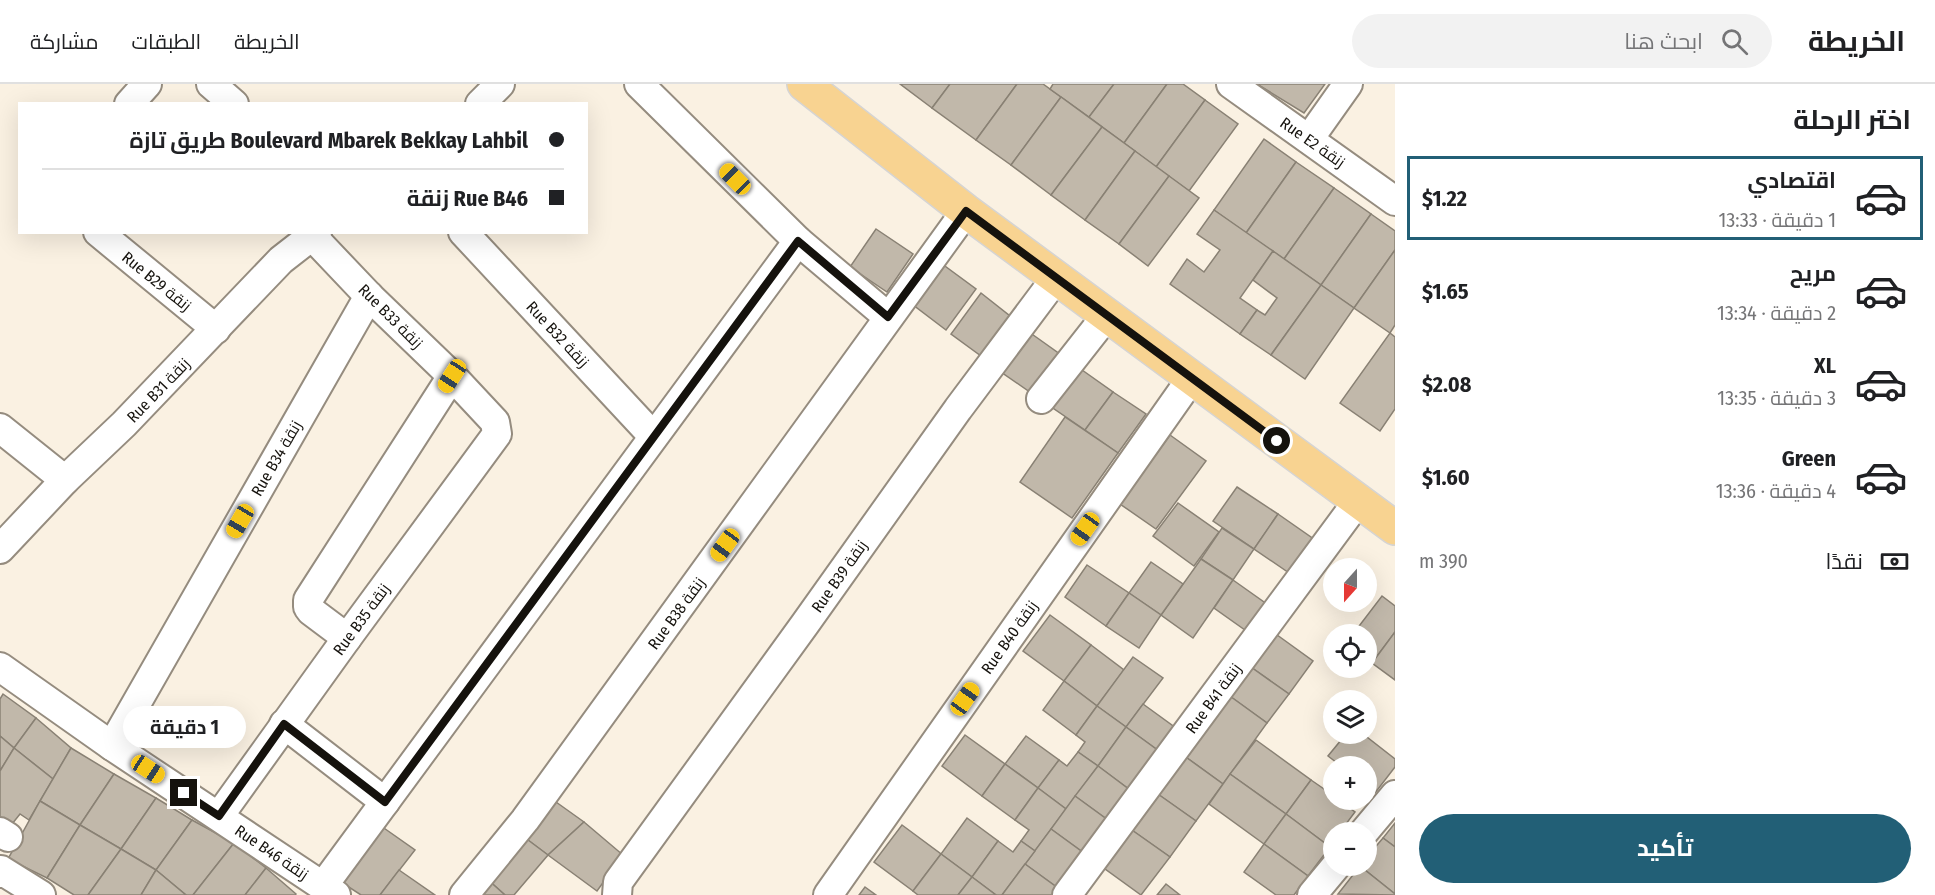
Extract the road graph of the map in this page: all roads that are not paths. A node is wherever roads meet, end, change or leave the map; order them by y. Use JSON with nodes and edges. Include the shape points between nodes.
{"nodes":[{"id":1,"x":147,"y":84,"type":"edge"},
{"id":2,"x":211,"y":84,"type":"edge"},
{"id":3,"x":639,"y":84,"type":"edge"},
{"id":4,"x":804,"y":84,"type":"edge"},
{"id":5,"x":1231,"y":84,"type":"edge"},
{"id":6,"x":1348,"y":84,"type":"edge"},
{"id":7,"x":131,"y":102,"type":"edge"},
{"id":8,"x":232,"y":102,"type":"edge"},
{"id":9,"x":1309,"y":139,"type":"junction"},
{"id":10,"x":1395,"y":201,"type":"edge"},
{"id":11,"x":966,"y":211,"type":"junction"},
{"id":12,"x":100,"y":234,"type":"edge"},
{"id":13,"x":315,"y":234,"type":"edge"},
{"id":14,"x":465,"y":234,"type":"edge"},
{"id":15,"x":798,"y":241,"type":"junction"},
{"id":16,"x":1056,"y":278,"type":"junction"},
{"id":17,"x":369,"y":296,"type":"junction"},
{"id":18,"x":1107,"y":315,"type":"junction"},
{"id":19,"x":888,"y":317,"type":"junction"},
{"id":20,"x":216,"y":329,"type":"junction"},
{"id":21,"x":452,"y":376,"type":"junction"},
{"id":22,"x":1191,"y":379,"type":"junction"},
{"id":23,"x":1041,"y":399,"type":"dead end"},
{"id":24,"x":495,"y":422,"type":"joint"},
{"id":25,"x":0,"y":428,"type":"edge"},
{"id":26,"x":653,"y":436,"type":"junction"},
{"id":27,"x":65,"y":480,"type":"junction"},
{"id":28,"x":1358,"y":501,"type":"junction"},
{"id":29,"x":1395,"y":528,"type":"edge"},
{"id":30,"x":0,"y":549,"type":"edge"},
{"id":31,"x":347,"y":638,"type":"junction"},
{"id":32,"x":0,"y":667,"type":"edge"},
{"id":33,"x":284,"y":724,"type":"junction"},
{"id":34,"x":112,"y":746,"type":"junction"},
{"id":35,"x":1395,"y":795,"type":"edge"},
{"id":36,"x":385,"y":802,"type":"junction"},
{"id":37,"x":219,"y":816,"type":"junction"},
{"id":38,"x":1372,"y":822,"type":"edge"},
{"id":39,"x":1,"y":871,"type":"edge"},
{"id":40,"x":1328,"y":876,"type":"edge"},
{"id":41,"x":620,"y":885,"type":"edge"},
{"id":42,"x":330,"y":891,"type":"edge"},
{"id":43,"x":41,"y":895,"type":"edge"},
{"id":44,"x":464,"y":895,"type":"edge"},
{"id":45,"x":828,"y":895,"type":"edge"},
{"id":46,"x":1067,"y":895,"type":"edge"},
{"id":47,"x":1312,"y":895,"type":"edge"}],
"edges":[{"from":1,"to":7,"type":"street"},
{"from":2,"to":8,"type":"street"},
{"from":3,"to":15,"type":"street"},
{"from":4,"to":11,"type":"main road"},
{"from":5,"to":9,"type":"street","name":"Rue E2 زنقة"},
{"from":6,"to":9,"type":"street"},
{"from":9,"to":10,"type":"street","name":"Rue E2 زنقة"},
{"from":11,"to":16,"type":"main road"},
{"from":11,"to":19,"type":"street","name":"Rue B38 زنقة"},
{"from":12,"to":20,"type":"street","name":"Rue B29 زنقة"},
{"from":13,"to":17,"type":"street","name":"Rue B33 زنقة"},
{"from":13,"to":20,"type":"street","name":"Rue B31 زنقة","via":[[281,260]]},
{"from":14,"to":26,"type":"street","name":"Rue B32 زنقة"},
{"from":15,"to":19,"type":"street"},
{"from":15,"to":26,"type":"street"},
{"from":16,"to":18,"type":"main road"},
{"from":16,"to":41,"type":"street","name":"Rue B39 زنقة","via":[[958,408]]},
{"from":17,"to":21,"type":"street","name":"Rue B33 زنقة"},
{"from":17,"to":34,"type":"street","name":"Rue B34 زنقة"},
{"from":18,"to":22,"type":"main road"},
{"from":18,"to":23,"type":"street"},
{"from":19,"to":44,"type":"street","name":"Rue B38 زنقة","via":[[525,820]]},
{"from":20,"to":27,"type":"street","name":"Rue B31 زنقة"},
{"from":21,"to":24,"type":"street","name":"Rue B33 زنقة"},
{"from":21,"to":31,"type":"street","via":[[308,600],[311,611]]},
{"from":22,"to":28,"type":"main road"},
{"from":22,"to":45,"type":"street","name":"Rue B40 زنقة"},
{"from":24,"to":31,"type":"street","name":"Rue B35 زنقة","via":[[494,440]]},
{"from":25,"to":27,"type":"street"},
{"from":26,"to":36,"type":"street"},
{"from":27,"to":30,"type":"street","name":"Rue B31 زنقة"},
{"from":28,"to":29,"type":"main road"},
{"from":28,"to":46,"type":"street","name":"Rue B41 زنقة"},
{"from":31,"to":33,"type":"street","name":"Rue B35 زنقة"},
{"from":32,"to":34,"type":"street","name":"Rue B46 زنقة"},
{"from":33,"to":36,"type":"street"},
{"from":33,"to":37,"type":"street","name":"Rue B35 زنقة"},
{"from":34,"to":37,"type":"street","name":"Rue B46 زنقة"},
{"from":35,"to":38,"type":"street"},
{"from":36,"to":42,"type":"street"},
{"from":37,"to":42,"type":"street","name":"Rue B46 زنقة"},
{"from":39,"to":43,"type":"street"},
{"from":40,"to":47,"type":"street"}]}
